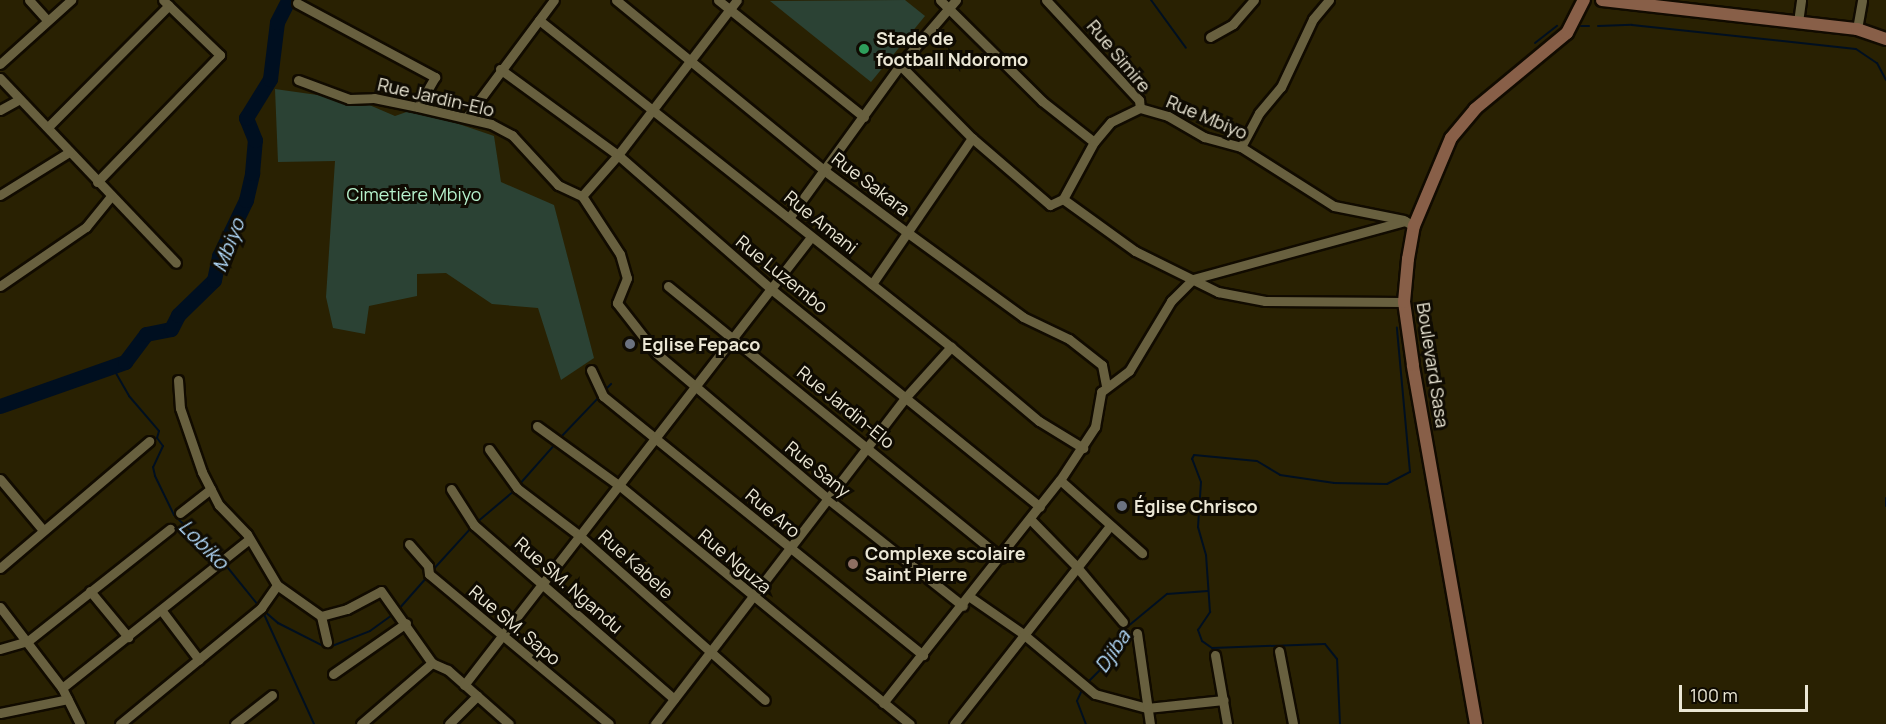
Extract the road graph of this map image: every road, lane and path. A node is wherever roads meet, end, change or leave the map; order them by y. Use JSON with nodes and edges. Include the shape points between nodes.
{"nodes":[{"id":1,"x":29,"y":0,"type":"edge"},
{"id":2,"x":71,"y":0,"type":"edge"},
{"id":3,"x":554,"y":0,"type":"edge"},
{"id":4,"x":616,"y":0,"type":"edge"},
{"id":5,"x":718,"y":0,"type":"edge"},
{"id":6,"x":737,"y":0,"type":"edge"},
{"id":7,"x":940,"y":0,"type":"edge"},
{"id":8,"x":1046,"y":0,"type":"edge"},
{"id":9,"x":1254,"y":0,"type":"edge"},
{"id":10,"x":1329,"y":0,"type":"edge"},
{"id":11,"x":1584,"y":0,"type":"edge"},
{"id":12,"x":1602,"y":0,"type":"edge"},
{"id":13,"x":1801,"y":0,"type":"edge"},
{"id":14,"x":1862,"y":0,"type":"edge"},
{"id":15,"x":166,"y":3,"type":"edge"},
{"id":16,"x":297,"y":3,"type":"dead end"},
{"id":17,"x":952,"y":4,"type":"edge"},
{"id":18,"x":729,"y":10,"type":"junction"},
{"id":19,"x":47,"y":20,"type":"junction"},
{"id":20,"x":538,"y":20,"type":"junction"},
{"id":21,"x":1798,"y":22,"type":"junction"},
{"id":22,"x":1857,"y":29,"type":"junction"},
{"id":23,"x":1210,"y":37,"type":"dead end"},
{"id":24,"x":1886,"y":39,"type":"edge"},
{"id":25,"x":692,"y":59,"type":"junction"},
{"id":26,"x":0,"y":64,"type":"edge"},
{"id":27,"x":900,"y":65,"type":"junction"},
{"id":28,"x":501,"y":69,"type":"junction"},
{"id":29,"x":0,"y":78,"type":"edge"},
{"id":30,"x":298,"y":80,"type":"dead end"},
{"id":31,"x":18,"y":100,"type":"junction"},
{"id":32,"x":418,"y":106,"type":"junction"},
{"id":33,"x":1140,"y":108,"type":"junction"},
{"id":34,"x":0,"y":110,"type":"edge"},
{"id":35,"x":654,"y":110,"type":"junction"},
{"id":36,"x":864,"y":117,"type":"junction"},
{"id":37,"x":466,"y":118,"type":"junction"},
{"id":38,"x":49,"y":126,"type":"junction"},
{"id":39,"x":972,"y":138,"type":"junction"},
{"id":40,"x":1094,"y":142,"type":"junction"},
{"id":41,"x":1241,"y":147,"type":"junction"},
{"id":42,"x":69,"y":152,"type":"junction"},
{"id":43,"x":618,"y":155,"type":"junction"},
{"id":44,"x":825,"y":171,"type":"junction"},
{"id":45,"x":98,"y":182,"type":"junction"},
{"id":46,"x":0,"y":195,"type":"edge"},
{"id":47,"x":582,"y":196,"type":"junction"},
{"id":48,"x":110,"y":197,"type":"junction"},
{"id":49,"x":1063,"y":199,"type":"junction"},
{"id":50,"x":789,"y":218,"type":"junction"},
{"id":51,"x":1410,"y":223,"type":"junction"},
{"id":52,"x":908,"y":233,"type":"junction"},
{"id":53,"x":811,"y":237,"type":"junction"},
{"id":54,"x":176,"y":262,"type":"dead end"},
{"id":55,"x":1193,"y":279,"type":"junction"},
{"id":56,"x":872,"y":284,"type":"junction"},
{"id":57,"x":0,"y":286,"type":"edge"},
{"id":58,"x":668,"y":286,"type":"dead end"},
{"id":59,"x":771,"y":289,"type":"junction"},
{"id":60,"x":1404,"y":302,"type":"junction"},
{"id":61,"x":734,"y":339,"type":"junction"},
{"id":62,"x":648,"y":341,"type":"joint"},
{"id":63,"x":951,"y":346,"type":"junction"},
{"id":64,"x":591,"y":370,"type":"dead end"},
{"id":65,"x":178,"y":380,"type":"dead end"},
{"id":66,"x":1106,"y":385,"type":"junction"},
{"id":67,"x":696,"y":389,"type":"junction"},
{"id":68,"x":905,"y":398,"type":"junction"},
{"id":69,"x":537,"y":426,"type":"dead end"},
{"id":70,"x":658,"y":438,"type":"junction"},
{"id":71,"x":149,"y":441,"type":"dead end"},
{"id":72,"x":868,"y":446,"type":"junction"},
{"id":73,"x":1083,"y":448,"type":"junction"},
{"id":74,"x":489,"y":449,"type":"dead end"},
{"id":75,"x":0,"y":479,"type":"edge"},
{"id":76,"x":1060,"y":480,"type":"junction"},
{"id":77,"x":620,"y":486,"type":"junction"},
{"id":78,"x":210,"y":489,"type":"junction"},
{"id":79,"x":451,"y":489,"type":"dead end"},
{"id":80,"x":828,"y":499,"type":"junction"},
{"id":81,"x":1040,"y":507,"type":"junction"},
{"id":82,"x":180,"y":513,"type":"dead end"},
{"id":83,"x":1030,"y":520,"type":"junction"},
{"id":84,"x":1109,"y":527,"type":"junction"},
{"id":85,"x":170,"y":529,"type":"dead end"},
{"id":86,"x":43,"y":530,"type":"junction"},
{"id":87,"x":580,"y":537,"type":"junction"},
{"id":88,"x":249,"y":539,"type":"junction"},
{"id":89,"x":409,"y":544,"type":"dead end"},
{"id":90,"x":789,"y":549,"type":"junction"},
{"id":91,"x":1142,"y":553,"type":"dead end"},
{"id":92,"x":1001,"y":558,"type":"junction"},
{"id":93,"x":1077,"y":566,"type":"junction"},
{"id":94,"x":0,"y":568,"type":"edge"},
{"id":95,"x":544,"y":583,"type":"junction"},
{"id":96,"x":277,"y":585,"type":"junction"},
{"id":97,"x":90,"y":591,"type":"junction"},
{"id":98,"x":750,"y":596,"type":"junction"},
{"id":99,"x":970,"y":597,"type":"junction"},
{"id":100,"x":963,"y":606,"type":"junction"},
{"id":101,"x":0,"y":607,"type":"edge"},
{"id":102,"x":162,"y":611,"type":"junction"},
{"id":103,"x":321,"y":616,"type":"junction"},
{"id":104,"x":1123,"y":622,"type":"dead end"},
{"id":105,"x":406,"y":623,"type":"junction"},
{"id":106,"x":1022,"y":633,"type":"junction"},
{"id":107,"x":1137,"y":633,"type":"dead end"},
{"id":108,"x":502,"y":636,"type":"junction"},
{"id":109,"x":128,"y":637,"type":"junction"},
{"id":110,"x":28,"y":641,"type":"junction"},
{"id":111,"x":327,"y":642,"type":"dead end"},
{"id":112,"x":0,"y":649,"type":"edge"},
{"id":113,"x":708,"y":651,"type":"junction"},
{"id":114,"x":1279,"y":651,"type":"dead end"},
{"id":115,"x":923,"y":655,"type":"junction"},
{"id":116,"x":1215,"y":655,"type":"dead end"},
{"id":117,"x":199,"y":660,"type":"junction"},
{"id":118,"x":432,"y":663,"type":"junction"},
{"id":119,"x":333,"y":674,"type":"dead end"},
{"id":120,"x":464,"y":685,"type":"junction"},
{"id":121,"x":62,"y":688,"type":"junction"},
{"id":122,"x":272,"y":695,"type":"dead end"},
{"id":123,"x":477,"y":696,"type":"junction"},
{"id":124,"x":68,"y":699,"type":"junction"},
{"id":125,"x":674,"y":699,"type":"junction"},
{"id":126,"x":765,"y":700,"type":"dead end"},
{"id":127,"x":1224,"y":700,"type":"junction"},
{"id":128,"x":883,"y":703,"type":"junction"},
{"id":129,"x":1147,"y":708,"type":"junction"},
{"id":130,"x":0,"y":713,"type":"edge"},
{"id":131,"x":126,"y":722,"type":"edge"},
{"id":132,"x":80,"y":724,"type":"edge"},
{"id":133,"x":235,"y":724,"type":"edge"},
{"id":134,"x":361,"y":724,"type":"edge"},
{"id":135,"x":449,"y":724,"type":"edge"},
{"id":136,"x":509,"y":724,"type":"edge"},
{"id":137,"x":609,"y":724,"type":"edge"},
{"id":138,"x":655,"y":724,"type":"edge"},
{"id":139,"x":910,"y":724,"type":"edge"},
{"id":140,"x":954,"y":724,"type":"edge"},
{"id":141,"x":1150,"y":724,"type":"edge"},
{"id":142,"x":1227,"y":724,"type":"edge"},
{"id":143,"x":1293,"y":724,"type":"edge"},
{"id":144,"x":1476,"y":724,"type":"edge"}],
"edges":[{"from":1,"to":19,"type":"street"},
{"from":2,"to":19,"type":"street"},
{"from":3,"to":20,"type":"street"},
{"from":4,"to":25,"type":"street","name":"Rue Sakara"},
{"from":5,"to":18,"type":"street"},
{"from":6,"to":18,"type":"street"},
{"from":7,"to":17,"type":"street"},
{"from":8,"to":33,"type":"street","name":"Rue Simire","via":[[1139,100]]},
{"from":9,"to":23,"type":"street","via":[[1233,24]]},
{"from":10,"to":41,"type":"street","via":[[1313,19],[1281,87],[1259,113]]},
{"from":11,"to":51,"type":"street","name":"Boulevard Sasa","via":[[1567,33],[1475,109],[1451,138]]},
{"from":12,"to":21,"type":"street"},
{"from":13,"to":21,"type":"street"},
{"from":14,"to":22,"type":"street"},
{"from":15,"to":38,"type":"street"},
{"from":15,"to":45,"type":"street","via":[[220,55]]},
{"from":16,"to":32,"type":"street","via":[[435,77]]},
{"from":17,"to":27,"type":"street"},
{"from":17,"to":40,"type":"street","via":[[1042,101]]},
{"from":18,"to":25,"type":"street"},
{"from":18,"to":36,"type":"street"},
{"from":19,"to":26,"type":"street"},
{"from":20,"to":28,"type":"street"},
{"from":20,"to":35,"type":"street","name":"Rue Amani"},
{"from":21,"to":22,"type":"street"},
{"from":22,"to":24,"type":"street"},
{"from":25,"to":35,"type":"street"},
{"from":25,"to":44,"type":"street","name":"Rue Sakara"},
{"from":27,"to":36,"type":"street"},
{"from":27,"to":39,"type":"street"},
{"from":28,"to":37,"type":"street"},
{"from":28,"to":43,"type":"street","name":"Rue Luzembo"},
{"from":29,"to":31,"type":"street"},
{"from":30,"to":32,"type":"street","name":"Rue Jardin-Elo","via":[[349,99],[374,98]]},
{"from":31,"to":34,"type":"street"},
{"from":31,"to":38,"type":"street"},
{"from":32,"to":37,"type":"street","name":"Rue Jardin-Elo"},
{"from":33,"to":40,"type":"street","name":"Rue Mbiyo","via":[[1111,122]]},
{"from":33,"to":41,"type":"street","name":"Rue Mbiyo","via":[[1168,116],[1204,137]]},
{"from":35,"to":43,"type":"street"},
{"from":35,"to":50,"type":"street","name":"Rue Amani"},
{"from":36,"to":44,"type":"street"},
{"from":37,"to":47,"type":"street","name":"Rue Jardin-Elo","via":[[512,135],[558,185]]},
{"from":38,"to":42,"type":"street"},
{"from":39,"to":49,"type":"street","via":[[1050,205]]},
{"from":39,"to":52,"type":"street"},
{"from":40,"to":49,"type":"street","name":"Rue Mbiyo"},
{"from":41,"to":51,"type":"street","name":"Rue Mbiyo","via":[[1334,206]]},
{"from":42,"to":45,"type":"street"},
{"from":42,"to":46,"type":"street"},
{"from":43,"to":47,"type":"street"},
{"from":43,"to":59,"type":"street","name":"Rue Luzembo"},
{"from":44,"to":50,"type":"street"},
{"from":44,"to":52,"type":"street","name":"Rue Sakara"},
{"from":45,"to":48,"type":"street"},
{"from":47,"to":62,"type":"street","name":"Rue Jardin-Elo","via":[[620,254],[627,278],[617,303]]},
{"from":48,"to":54,"type":"street"},
{"from":48,"to":57,"type":"street","via":[[86,227]]},
{"from":49,"to":55,"type":"street","via":[[1135,251]]},
{"from":50,"to":53,"type":"street","name":"Rue Amani"},
{"from":51,"to":55,"type":"street"},
{"from":51,"to":60,"type":"street","name":"Boulevard Sasa"},
{"from":52,"to":56,"type":"street"},
{"from":52,"to":66,"type":"street","name":"Rue Sakara","via":[[1023,317],[1069,339],[1102,365]]},
{"from":53,"to":56,"type":"street","name":"Rue Amani"},
{"from":53,"to":59,"type":"street"},
{"from":55,"to":60,"type":"street","via":[[1218,292],[1265,301]]},
{"from":55,"to":66,"type":"street","via":[[1171,301],[1129,371]]},
{"from":56,"to":63,"type":"street","name":"Rue Amani"},
{"from":58,"to":61,"type":"street","name":"Rue Jardin-Elo"},
{"from":59,"to":61,"type":"street"},
{"from":59,"to":68,"type":"street","name":"Rue Luzembo"},
{"from":60,"to":144,"type":"street","name":"Boulevard Sasa"},
{"from":61,"to":67,"type":"street"},
{"from":61,"to":72,"type":"street","name":"Rue Jardin-Elo"},
{"from":62,"to":67,"type":"street","name":"Rue Sany"},
{"from":63,"to":68,"type":"street"},
{"from":63,"to":73,"type":"street","name":"Rue Amani","via":[[1039,421]]},
{"from":64,"to":70,"type":"street","name":"Rue Aro","via":[[601,392]]},
{"from":65,"to":78,"type":"street","via":[[180,408]]},
{"from":66,"to":73,"type":"street","via":[[1101,392],[1095,427]]},
{"from":67,"to":70,"type":"street"},
{"from":67,"to":80,"type":"street","name":"Rue Sany"},
{"from":68,"to":72,"type":"street"},
{"from":68,"to":81,"type":"street","name":"Rue Luzembo"},
{"from":69,"to":77,"type":"street","name":"Rue Nguza"},
{"from":70,"to":77,"type":"street"},
{"from":70,"to":90,"type":"street","name":"Rue Aro"},
{"from":71,"to":86,"type":"street"},
{"from":72,"to":80,"type":"street"},
{"from":72,"to":92,"type":"street","name":"Rue Jardin-Elo"},
{"from":73,"to":76,"type":"street"},
{"from":74,"to":87,"type":"street","name":"Rue Kabele","via":[[517,488]]},
{"from":75,"to":86,"type":"street"},
{"from":76,"to":81,"type":"street"},
{"from":76,"to":84,"type":"street"},
{"from":77,"to":87,"type":"street"},
{"from":77,"to":98,"type":"street","name":"Rue Nguza"},
{"from":78,"to":82,"type":"street"},
{"from":78,"to":88,"type":"street"},
{"from":79,"to":95,"type":"street","name":"Rue SM. Ngandu","via":[[474,525]]},
{"from":80,"to":90,"type":"street"},
{"from":80,"to":100,"type":"street","name":"Rue Sany"},
{"from":81,"to":83,"type":"street"},
{"from":83,"to":92,"type":"street"},
{"from":83,"to":93,"type":"street"},
{"from":84,"to":91,"type":"street"},
{"from":84,"to":93,"type":"street"},
{"from":85,"to":97,"type":"street"},
{"from":86,"to":94,"type":"street"},
{"from":87,"to":95,"type":"street"},
{"from":87,"to":113,"type":"street","name":"Rue Kabele"},
{"from":88,"to":96,"type":"street"},
{"from":88,"to":102,"type":"street"},
{"from":89,"to":108,"type":"street","name":"Rue SM. Sapo","via":[[428,567],[429,574]]},
{"from":90,"to":98,"type":"street"},
{"from":90,"to":115,"type":"street","name":"Rue Aro"},
{"from":92,"to":99,"type":"street"},
{"from":93,"to":104,"type":"street"},
{"from":93,"to":106,"type":"street"},
{"from":95,"to":108,"type":"street"},
{"from":95,"to":125,"type":"street","name":"Rue SM. Ngandu"},
{"from":96,"to":103,"type":"street"},
{"from":96,"to":117,"type":"street","via":[[261,608]]},
{"from":97,"to":109,"type":"street"},
{"from":97,"to":110,"type":"street"},
{"from":98,"to":113,"type":"street"},
{"from":98,"to":128,"type":"street","name":"Rue Nguza"},
{"from":99,"to":100,"type":"street"},
{"from":99,"to":106,"type":"street"},
{"from":100,"to":115,"type":"street"},
{"from":101,"to":110,"type":"street"},
{"from":102,"to":109,"type":"street"},
{"from":102,"to":117,"type":"street"},
{"from":103,"to":105,"type":"street","via":[[347,609],[378,590]]},
{"from":103,"to":111,"type":"street"},
{"from":105,"to":118,"type":"street"},
{"from":105,"to":119,"type":"street"},
{"from":106,"to":129,"type":"street","via":[[1095,694]]},
{"from":106,"to":140,"type":"street"},
{"from":107,"to":129,"type":"street"},
{"from":108,"to":120,"type":"street"},
{"from":108,"to":137,"type":"street","name":"Rue SM. Sapo"},
{"from":109,"to":121,"type":"street"},
{"from":110,"to":112,"type":"street"},
{"from":110,"to":121,"type":"street"},
{"from":113,"to":125,"type":"street"},
{"from":113,"to":126,"type":"street","name":"Rue Kabele"},
{"from":114,"to":143,"type":"street"},
{"from":115,"to":128,"type":"street"},
{"from":116,"to":127,"type":"street"},
{"from":117,"to":131,"type":"street"},
{"from":118,"to":120,"type":"street"},
{"from":118,"to":134,"type":"street"},
{"from":120,"to":123,"type":"street"},
{"from":121,"to":124,"type":"street"},
{"from":122,"to":133,"type":"street"},
{"from":123,"to":135,"type":"street"},
{"from":123,"to":136,"type":"street"},
{"from":124,"to":130,"type":"street"},
{"from":124,"to":132,"type":"street"},
{"from":125,"to":138,"type":"street"},
{"from":127,"to":129,"type":"street"},
{"from":127,"to":142,"type":"street"},
{"from":128,"to":139,"type":"street","name":"Rue Nguza"},
{"from":129,"to":141,"type":"street"}]}
